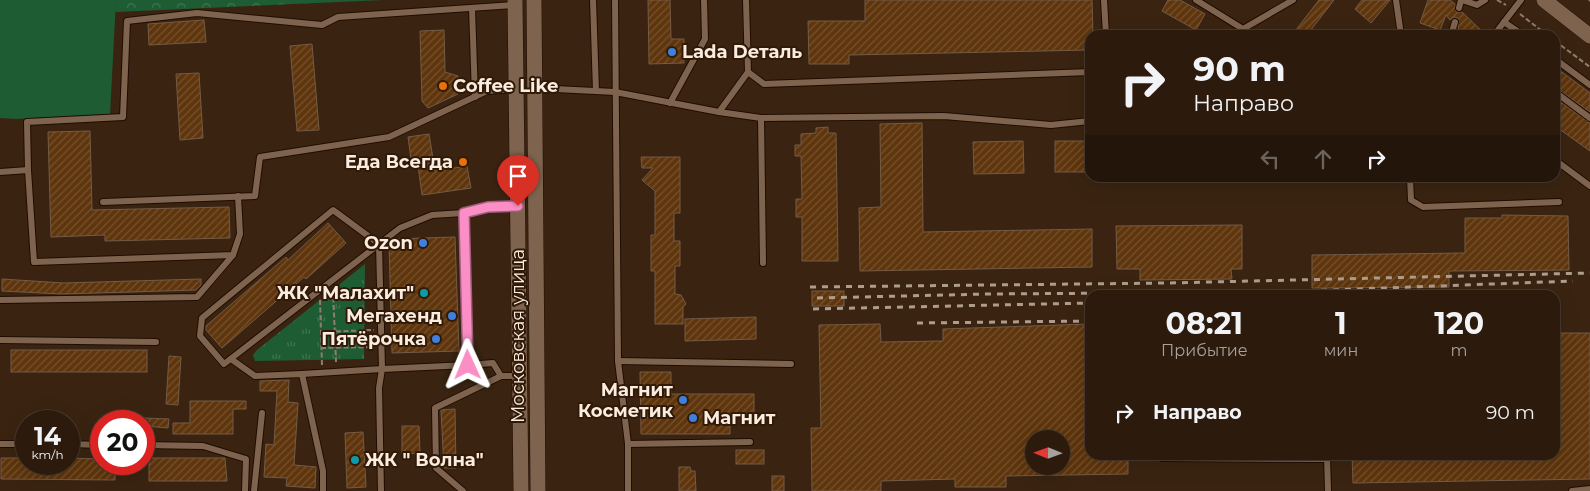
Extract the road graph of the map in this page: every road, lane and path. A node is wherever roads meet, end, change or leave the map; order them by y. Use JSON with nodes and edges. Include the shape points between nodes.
{"nodes":[{"id":1,"x":534,"y":0,"type":"edge"},
{"id":2,"x":593,"y":0,"type":"edge"},
{"id":3,"x":616,"y":0,"type":"edge"},
{"id":4,"x":704,"y":0,"type":"edge"},
{"id":5,"x":746,"y":0,"type":"edge"},
{"id":6,"x":1104,"y":0,"type":"edge"},
{"id":7,"x":1196,"y":0,"type":"edge"},
{"id":8,"x":1293,"y":0,"type":"edge"},
{"id":9,"x":1396,"y":0,"type":"edge"},
{"id":10,"x":1461,"y":0,"type":"edge"},
{"id":11,"x":1485,"y":0,"type":"edge"},
{"id":12,"x":1497,"y":0,"type":"edge"},
{"id":13,"x":1521,"y":0,"type":"edge"},
{"id":14,"x":1544,"y":0,"type":"edge"},
{"id":15,"x":515,"y":3,"type":"edge"},
{"id":16,"x":472,"y":8,"type":"junction"},
{"id":17,"x":1459,"y":8,"type":"dead end"},
{"id":18,"x":1513,"y":9,"type":"junction"},
{"id":19,"x":1455,"y":22,"type":"dead end"},
{"id":20,"x":1504,"y":22,"type":"junction"},
{"id":21,"x":1106,"y":30,"type":"edge"},
{"id":22,"x":1400,"y":30,"type":"edge"},
{"id":23,"x":1453,"y":30,"type":"edge"},
{"id":24,"x":1498,"y":30,"type":"edge"},
{"id":25,"x":1516,"y":30,"type":"edge"},
{"id":26,"x":1540,"y":30,"type":"edge"},
{"id":27,"x":1590,"y":36,"type":"edge"},
{"id":28,"x":1560,"y":45,"type":"edge"},
{"id":29,"x":1560,"y":63,"type":"edge"},
{"id":30,"x":1590,"y":67,"type":"edge"},
{"id":31,"x":748,"y":72,"type":"junction"},
{"id":32,"x":1085,"y":72,"type":"edge"},
{"id":33,"x":1590,"y":85,"type":"edge"},
{"id":34,"x":535,"y":88,"type":"junction"},
{"id":35,"x":517,"y":89,"type":"junction"},
{"id":36,"x":596,"y":91,"type":"junction"},
{"id":37,"x":615,"y":92,"type":"junction"},
{"id":38,"x":1560,"y":96,"type":"edge"},
{"id":39,"x":475,"y":97,"type":"junction"},
{"id":40,"x":670,"y":103,"type":"junction"},
{"id":41,"x":719,"y":112,"type":"junction"},
{"id":42,"x":761,"y":118,"type":"junction"},
{"id":43,"x":1590,"y":118,"type":"edge"},
{"id":44,"x":1085,"y":122,"type":"edge"},
{"id":45,"x":1560,"y":164,"type":"edge"},
{"id":46,"x":28,"y":170,"type":"junction"},
{"id":47,"x":0,"y":172,"type":"edge"},
{"id":48,"x":1410,"y":182,"type":"edge"},
{"id":49,"x":1590,"y":186,"type":"edge"},
{"id":50,"x":238,"y":196,"type":"junction"},
{"id":51,"x":104,"y":202,"type":"dead end"},
{"id":52,"x":1559,"y":202,"type":"dead end"},
{"id":53,"x":518,"y":206,"type":"junction"},
{"id":54,"x":464,"y":213,"type":"junction"},
{"id":55,"x":379,"y":244,"type":"junction"},
{"id":56,"x":232,"y":255,"type":"junction"},
{"id":57,"x":763,"y":263,"type":"dead end"},
{"id":58,"x":333,"y":280,"type":"junction"},
{"id":59,"x":320,"y":290,"type":"junction"},
{"id":60,"x":0,"y":300,"type":"edge"},
{"id":61,"x":381,"y":330,"type":"junction"},
{"id":62,"x":321,"y":332,"type":"junction"},
{"id":63,"x":335,"y":332,"type":"junction"},
{"id":64,"x":0,"y":340,"type":"edge"},
{"id":65,"x":156,"y":342,"type":"dead end"},
{"id":66,"x":381,"y":346,"type":"junction"},
{"id":67,"x":321,"y":348,"type":"junction"},
{"id":68,"x":335,"y":348,"type":"junction"},
{"id":69,"x":230,"y":359,"type":"junction"},
{"id":70,"x":618,"y":361,"type":"junction"},
{"id":71,"x":791,"y":364,"type":"dead end"},
{"id":72,"x":468,"y":365,"type":"junction"},
{"id":73,"x":382,"y":369,"type":"junction"},
{"id":74,"x":322,"y":372,"type":"junction"},
{"id":75,"x":336,"y":372,"type":"junction"},
{"id":76,"x":302,"y":374,"type":"junction"},
{"id":77,"x":501,"y":376,"type":"junction"},
{"id":78,"x":520,"y":376,"type":"junction"},
{"id":79,"x":262,"y":413,"type":"dead end"},
{"id":80,"x":750,"y":442,"type":"dead end"},
{"id":81,"x":0,"y":444,"type":"edge"},
{"id":82,"x":15,"y":444,"type":"edge"},
{"id":83,"x":628,"y":444,"type":"junction"},
{"id":84,"x":155,"y":445,"type":"edge"},
{"id":85,"x":1327,"y":460,"type":"edge"},
{"id":86,"x":1590,"y":489,"type":"edge"},
{"id":87,"x":245,"y":491,"type":"edge"},
{"id":88,"x":254,"y":491,"type":"edge"},
{"id":89,"x":323,"y":491,"type":"edge"},
{"id":90,"x":381,"y":491,"type":"edge"},
{"id":91,"x":463,"y":491,"type":"edge"},
{"id":92,"x":521,"y":491,"type":"edge"},
{"id":93,"x":538,"y":491,"type":"edge"},
{"id":94,"x":628,"y":491,"type":"edge"},
{"id":95,"x":1328,"y":491,"type":"edge"},
{"id":96,"x":1572,"y":491,"type":"edge"}],
"edges":[{"from":1,"to":34,"type":"main road","name":"Московская улица"},
{"from":2,"to":36,"type":"lane"},
{"from":3,"to":37,"type":"lane"},
{"from":4,"to":40,"type":"lane","via":[[705,38]]},
{"from":5,"to":31,"type":"lane"},
{"from":6,"to":21,"type":"lane"},
{"from":7,"to":8,"type":"lane","via":[[1243,29]]},
{"from":9,"to":22,"type":"lane"},
{"from":10,"to":11,"type":"lane","via":[[1477,5]]},
{"from":10,"to":17,"type":"lane"},
{"from":12,"to":18,"type":"path"},
{"from":13,"to":18,"type":"lane"},
{"from":14,"to":27,"type":"main road"},
{"from":15,"to":16,"type":"lane"},
{"from":15,"to":35,"type":"main road","name":"Московская улица"},
{"from":16,"to":39,"type":"lane"},
{"from":16,"to":46,"type":"lane","via":[[338,17],[322,25],[197,13],[127,21],[123,117],[27,122]]},
{"from":18,"to":20,"type":"lane"},
{"from":18,"to":26,"type":"path"},
{"from":19,"to":23,"type":"lane"},
{"from":20,"to":24,"type":"lane"},
{"from":20,"to":25,"type":"lane"},
{"from":28,"to":30,"type":"path"},
{"from":29,"to":33,"type":"lane"},
{"from":31,"to":32,"type":"lane","via":[[764,84]]},
{"from":31,"to":41,"type":"lane"},
{"from":34,"to":36,"type":"lane"},
{"from":34,"to":93,"type":"main road","name":"Московская улица"},
{"from":35,"to":39,"type":"lane","via":[[487,91]]},
{"from":35,"to":53,"type":"main road","name":"Московская улица"},
{"from":36,"to":37,"type":"lane"},
{"from":37,"to":40,"type":"lane"},
{"from":37,"to":70,"type":"lane"},
{"from":38,"to":43,"type":"lane"},
{"from":39,"to":50,"type":"lane","via":[[389,138],[260,156],[255,196]]},
{"from":40,"to":41,"type":"lane"},
{"from":41,"to":42,"type":"lane"},
{"from":42,"to":44,"type":"lane","via":[[944,116],[1052,125]]},
{"from":42,"to":57,"type":"lane"},
{"from":45,"to":49,"type":"lane"},
{"from":46,"to":47,"type":"lane"},
{"from":46,"to":56,"type":"lane","via":[[34,262]]},
{"from":48,"to":52,"type":"lane","via":[[1412,200],[1423,207]]},
{"from":50,"to":51,"type":"lane"},
{"from":50,"to":56,"type":"lane","via":[[240,234]]},
{"from":53,"to":54,"type":"lane","via":[[488,207]]},
{"from":53,"to":78,"type":"main road","name":"Московская улица"},
{"from":54,"to":55,"type":"lane","via":[[432,215],[400,228]]},
{"from":54,"to":72,"type":"lane"},
{"from":55,"to":58,"type":"lane"},
{"from":55,"to":61,"type":"lane"},
{"from":55,"to":69,"type":"lane","via":[[333,210],[202,318],[200,336],[224,364]]},
{"from":56,"to":60,"type":"lane","via":[[197,297]]},
{"from":58,"to":59,"type":"lane"},
{"from":58,"to":63,"type":"path"},
{"from":59,"to":62,"type":"path"},
{"from":59,"to":69,"type":"lane"},
{"from":61,"to":63,"type":"path"},
{"from":61,"to":66,"type":"lane"},
{"from":62,"to":63,"type":"path"},
{"from":62,"to":67,"type":"path"},
{"from":63,"to":68,"type":"path"},
{"from":64,"to":65,"type":"lane"},
{"from":66,"to":68,"type":"path"},
{"from":66,"to":73,"type":"lane"},
{"from":67,"to":68,"type":"path"},
{"from":67,"to":74,"type":"path"},
{"from":68,"to":75,"type":"path"},
{"from":69,"to":76,"type":"lane","via":[[255,376]]},
{"from":70,"to":71,"type":"lane"},
{"from":70,"to":83,"type":"lane"},
{"from":72,"to":73,"type":"lane"},
{"from":72,"to":77,"type":"lane","via":[[493,363]]},
{"from":73,"to":75,"type":"lane"},
{"from":73,"to":90,"type":"lane","via":[[379,388]]},
{"from":74,"to":75,"type":"lane"},
{"from":74,"to":76,"type":"lane"},
{"from":76,"to":89,"type":"lane","via":[[323,470]]},
{"from":77,"to":78,"type":"lane"},
{"from":77,"to":91,"type":"lane","via":[[435,408],[436,468]]},
{"from":78,"to":92,"type":"main road","name":"Московская улица"},
{"from":79,"to":88,"type":"lane"},
{"from":80,"to":83,"type":"lane"},
{"from":81,"to":82,"type":"lane"},
{"from":83,"to":94,"type":"lane"},
{"from":84,"to":87,"type":"lane","via":[[204,446],[246,459]]},
{"from":85,"to":95,"type":"lane"},
{"from":86,"to":96,"type":"lane"}]}
